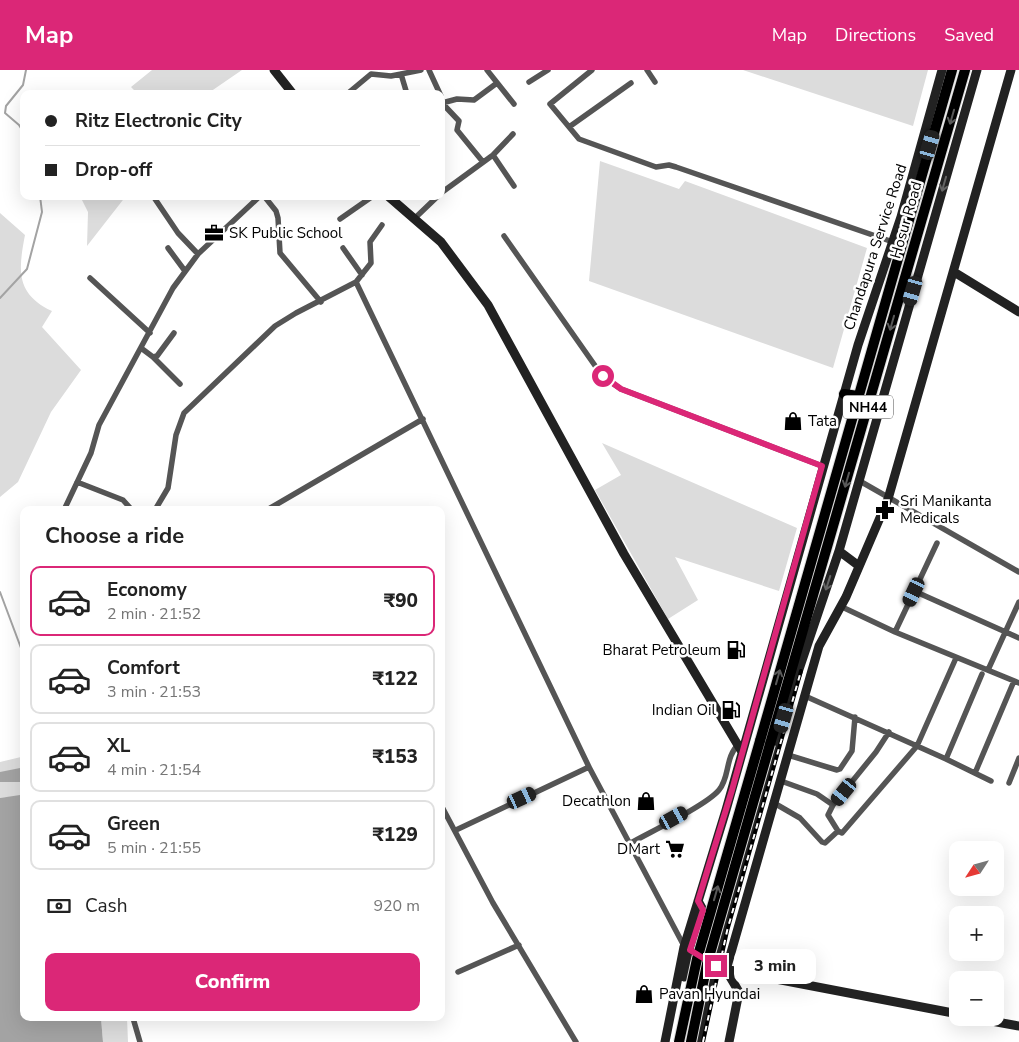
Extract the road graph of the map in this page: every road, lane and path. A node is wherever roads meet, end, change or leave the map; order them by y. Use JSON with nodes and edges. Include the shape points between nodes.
{"nodes":[{"id":1,"x":274,"y":70,"type":"edge"},
{"id":2,"x":421,"y":70,"type":"edge"},
{"id":3,"x":429,"y":70,"type":"edge"},
{"id":4,"x":487,"y":70,"type":"edge"},
{"id":5,"x":548,"y":70,"type":"edge"},
{"id":6,"x":647,"y":70,"type":"edge"},
{"id":7,"x":942,"y":70,"type":"edge"},
{"id":8,"x":952,"y":70,"type":"edge"},
{"id":9,"x":965,"y":70,"type":"edge"},
{"id":10,"x":977,"y":70,"type":"edge"},
{"id":11,"x":1011,"y":70,"type":"edge"},
{"id":12,"x":590,"y":71,"type":"edge"},
{"id":13,"x":401,"y":74,"type":"junction"},
{"id":14,"x":529,"y":82,"type":"dead end"},
{"id":15,"x":631,"y":82,"type":"dead end"},
{"id":16,"x":655,"y":82,"type":"dead end"},
{"id":17,"x":497,"y":83,"type":"junction"},
{"id":18,"x":289,"y":90,"type":"edge"},
{"id":19,"x":352,"y":90,"type":"edge"},
{"id":20,"x":406,"y":90,"type":"edge"},
{"id":21,"x":438,"y":90,"type":"edge"},
{"id":22,"x":445,"y":98,"type":"edge"},
{"id":23,"x":445,"y":103,"type":"edge"},
{"id":24,"x":514,"y":104,"type":"dead end"},
{"id":25,"x":569,"y":127,"type":"junction"},
{"id":26,"x":513,"y":134,"type":"dead end"},
{"id":27,"x":492,"y":155,"type":"junction"},
{"id":28,"x":483,"y":162,"type":"junction"},
{"id":29,"x":514,"y":186,"type":"dead end"},
{"id":30,"x":445,"y":191,"type":"edge"},
{"id":31,"x":156,"y":200,"type":"edge"},
{"id":32,"x":261,"y":200,"type":"edge"},
{"id":33,"x":267,"y":200,"type":"edge"},
{"id":34,"x":367,"y":200,"type":"edge"},
{"id":35,"x":393,"y":200,"type":"edge"},
{"id":36,"x":434,"y":200,"type":"edge"},
{"id":37,"x":415,"y":218,"type":"junction"},
{"id":38,"x":340,"y":219,"type":"dead end"},
{"id":39,"x":382,"y":225,"type":"dead end"},
{"id":40,"x":504,"y":236,"type":"dead end"},
{"id":41,"x":893,"y":242,"type":"junction"},
{"id":42,"x":168,"y":248,"type":"dead end"},
{"id":43,"x":343,"y":248,"type":"dead end"},
{"id":44,"x":198,"y":254,"type":"junction"},
{"id":45,"x":185,"y":271,"type":"junction"},
{"id":46,"x":954,"y":272,"type":"junction"},
{"id":47,"x":362,"y":274,"type":"junction"},
{"id":48,"x":90,"y":278,"type":"dead end"},
{"id":49,"x":356,"y":282,"type":"junction"},
{"id":50,"x":321,"y":302,"type":"junction"},
{"id":51,"x":1019,"y":312,"type":"edge"},
{"id":52,"x":150,"y":333,"type":"junction"},
{"id":53,"x":174,"y":333,"type":"dead end"},
{"id":54,"x":141,"y":348,"type":"junction"},
{"id":55,"x":153,"y":357,"type":"junction"},
{"id":56,"x":180,"y":384,"type":"dead end"},
{"id":57,"x":858,"y":396,"type":"junction"},
{"id":58,"x":842,"y":398,"type":"junction"},
{"id":59,"x":423,"y":419,"type":"junction"},
{"id":60,"x":822,"y":466,"type":"junction"},
{"id":61,"x":858,"y":480,"type":"junction"},
{"id":62,"x":77,"y":482,"type":"junction"},
{"id":63,"x":888,"y":499,"type":"junction"},
{"id":64,"x":66,"y":506,"type":"edge"},
{"id":65,"x":128,"y":506,"type":"edge"},
{"id":66,"x":157,"y":506,"type":"edge"},
{"id":67,"x":274,"y":506,"type":"edge"},
{"id":68,"x":936,"y":543,"type":"dead end"},
{"id":69,"x":839,"y":551,"type":"junction"},
{"id":70,"x":859,"y":566,"type":"junction"},
{"id":71,"x":1019,"y":572,"type":"edge"},
{"id":72,"x":914,"y":592,"type":"junction"},
{"id":73,"x":822,"y":601,"type":"junction"},
{"id":74,"x":1019,"y":602,"type":"edge"},
{"id":75,"x":840,"y":606,"type":"junction"},
{"id":76,"x":895,"y":632,"type":"junction"},
{"id":77,"x":1005,"y":633,"type":"junction"},
{"id":78,"x":1019,"y":638,"type":"edge"},
{"id":79,"x":808,"y":643,"type":"junction"},
{"id":80,"x":819,"y":646,"type":"junction"},
{"id":81,"x":956,"y":658,"type":"junction"},
{"id":82,"x":988,"y":670,"type":"junction"},
{"id":83,"x":982,"y":674,"type":"dead end"},
{"id":84,"x":1016,"y":682,"type":"edge"},
{"id":85,"x":805,"y":696,"type":"junction"},
{"id":86,"x":855,"y":717,"type":"junction"},
{"id":87,"x":888,"y":732,"type":"junction"},
{"id":88,"x":917,"y":746,"type":"junction"},
{"id":89,"x":740,"y":748,"type":"junction"},
{"id":90,"x":788,"y":755,"type":"junction"},
{"id":91,"x":1019,"y":758,"type":"edge"},
{"id":92,"x":946,"y":759,"type":"junction"},
{"id":93,"x":589,"y":767,"type":"junction"},
{"id":94,"x":975,"y":773,"type":"junction"},
{"id":95,"x":781,"y":781,"type":"junction"},
{"id":96,"x":991,"y":781,"type":"dead end"},
{"id":97,"x":1009,"y":783,"type":"dead end"},
{"id":98,"x":774,"y":803,"type":"junction"},
{"id":99,"x":833,"y":805,"type":"junction"},
{"id":100,"x":445,"y":812,"type":"edge"},
{"id":101,"x":448,"y":817,"type":"junction"},
{"id":102,"x":445,"y":818,"type":"edge"},
{"id":103,"x":456,"y":830,"type":"junction"},
{"id":104,"x":838,"y":832,"type":"junction"},
{"id":105,"x":628,"y":844,"type":"junction"},
{"id":106,"x":698,"y":901,"type":"junction"},
{"id":107,"x":701,"y":917,"type":"junction"},
{"id":108,"x":724,"y":926,"type":"junction"},
{"id":109,"x":519,"y":945,"type":"junction"},
{"id":110,"x":687,"y":949,"type":"junction"},
{"id":111,"x":716,"y":966,"type":"junction"},
{"id":112,"x":726,"y":970,"type":"junction"},
{"id":113,"x":458,"y":972,"type":"dead end"},
{"id":114,"x":949,"y":1012,"type":"edge"},
{"id":115,"x":134,"y":1021,"type":"edge"},
{"id":116,"x":1004,"y":1023,"type":"edge"},
{"id":117,"x":1019,"y":1026,"type":"edge"},
{"id":118,"x":140,"y":1042,"type":"edge"},
{"id":119,"x":576,"y":1042,"type":"edge"},
{"id":120,"x":665,"y":1042,"type":"edge"},
{"id":121,"x":678,"y":1042,"type":"edge"},
{"id":122,"x":692,"y":1042,"type":"edge"},
{"id":123,"x":700,"y":1042,"type":"edge"},
{"id":124,"x":729,"y":1042,"type":"edge"}],
"edges":[{"from":1,"to":18,"type":"street"},
{"from":2,"to":13,"type":"street"},
{"from":3,"to":21,"type":"street"},
{"from":4,"to":17,"type":"street"},
{"from":5,"to":14,"type":"street"},
{"from":6,"to":16,"type":"street"},
{"from":7,"to":41,"type":"street","name":"Chandapura Service Road"},
{"from":8,"to":57,"type":"highway","name":"Hosur Road","number":"NH44"},
{"from":9,"to":122,"type":"highway","name":"Hosur Road","number":"NH44","one_way":true,"bridge":true,"via":[[707,964]]},
{"from":10,"to":61,"type":"street","one_way":true},
{"from":11,"to":46,"type":"street"},
{"from":12,"to":25,"type":"street","via":[[550,104]]},
{"from":13,"to":19,"type":"street","via":[[371,74]]},
{"from":13,"to":20,"type":"street"},
{"from":15,"to":25,"type":"street"},
{"from":17,"to":22,"type":"street","via":[[474,100]]},
{"from":17,"to":24,"type":"street"},
{"from":23,"to":28,"type":"street","via":[[459,121],[457,130]]},
{"from":25,"to":41,"type":"street","via":[[579,139],[656,167],[676,167]]},
{"from":26,"to":27,"type":"street"},
{"from":27,"to":28,"type":"street"},
{"from":27,"to":29,"type":"street"},
{"from":28,"to":30,"type":"street"},
{"from":31,"to":44,"type":"street"},
{"from":32,"to":44,"type":"street"},
{"from":33,"to":50,"type":"street","via":[[278,218],[280,253]]},
{"from":34,"to":38,"type":"street"},
{"from":35,"to":37,"type":"street"},
{"from":36,"to":37,"type":"street"},
{"from":37,"to":89,"type":"street","via":[[441,242],[488,305],[624,554]]},
{"from":39,"to":47,"type":"street","via":[[370,242],[371,263]]},
{"from":40,"to":60,"type":"street","via":[[603,376],[621,389]]},
{"from":41,"to":58,"type":"street","name":"Chandapura Service Road"},
{"from":42,"to":45,"type":"street"},
{"from":43,"to":47,"type":"street"},
{"from":44,"to":45,"type":"street"},
{"from":45,"to":52,"type":"street"},
{"from":46,"to":51,"type":"street"},
{"from":46,"to":63,"type":"street"},
{"from":47,"to":49,"type":"street"},
{"from":48,"to":52,"type":"street"},
{"from":49,"to":50,"type":"street"},
{"from":49,"to":59,"type":"street"},
{"from":50,"to":66,"type":"street","via":[[275,326],[184,413],[176,435],[168,488]]},
{"from":52,"to":54,"type":"street"},
{"from":53,"to":55,"type":"street"},
{"from":54,"to":55,"type":"street"},
{"from":54,"to":62,"type":"street","via":[[100,425]]},
{"from":55,"to":56,"type":"street"},
{"from":57,"to":58,"type":"highway"},
{"from":121,"to":57,"type":"highway","name":"Hosur Road","number":"NH44","one_way":true,"bridge":true,"via":[[697,959]]},
{"from":58,"to":60,"type":"street","name":"Chandapura Service Road"},
{"from":59,"to":67,"type":"street"},
{"from":59,"to":93,"type":"street"},
{"from":60,"to":89,"type":"street","name":"Chandapura Service Road"},
{"from":61,"to":63,"type":"street"},
{"from":61,"to":69,"type":"street"},
{"from":62,"to":64,"type":"street"},
{"from":62,"to":65,"type":"street","via":[[123,500]]},
{"from":63,"to":70,"type":"street"},
{"from":63,"to":71,"type":"street"},
{"from":68,"to":72,"type":"street"},
{"from":69,"to":70,"type":"street"},
{"from":69,"to":73,"type":"street","one_way":true},
{"from":70,"to":75,"type":"street"},
{"from":72,"to":76,"type":"street"},
{"from":72,"to":77,"type":"street"},
{"from":73,"to":75,"type":"street"},
{"from":73,"to":79,"type":"street"},
{"from":74,"to":77,"type":"street"},
{"from":75,"to":76,"type":"street"},
{"from":75,"to":80,"type":"street"},
{"from":76,"to":81,"type":"street"},
{"from":77,"to":78,"type":"street"},
{"from":77,"to":82,"type":"street"},
{"from":79,"to":80,"type":"street"},
{"from":79,"to":108,"type":"street"},
{"from":80,"to":85,"type":"street"},
{"from":81,"to":82,"type":"street"},
{"from":81,"to":88,"type":"street"},
{"from":82,"to":84,"type":"street"},
{"from":83,"to":92,"type":"street"},
{"from":84,"to":94,"type":"street"},
{"from":85,"to":86,"type":"street"},
{"from":85,"to":90,"type":"street"},
{"from":86,"to":87,"type":"street"},
{"from":86,"to":90,"type":"street","via":[[852,751],[840,769]]},
{"from":87,"to":88,"type":"street"},
{"from":87,"to":99,"type":"street"},
{"from":88,"to":92,"type":"street"},
{"from":88,"to":104,"type":"street","via":[[842,833]]},
{"from":89,"to":105,"type":"street","via":[[731,751],[720,790]]},
{"from":89,"to":106,"type":"street","name":"Chandapura Service Road"},
{"from":90,"to":95,"type":"street"},
{"from":91,"to":97,"type":"street"},
{"from":92,"to":94,"type":"street"},
{"from":93,"to":103,"type":"street"},
{"from":93,"to":105,"type":"street"},
{"from":94,"to":96,"type":"street"},
{"from":95,"to":98,"type":"street"},
{"from":95,"to":99,"type":"street","via":[[817,794]]},
{"from":98,"to":104,"type":"street","via":[[800,818],[822,842]]},
{"from":98,"to":112,"type":"street"},
{"from":99,"to":104,"type":"street","via":[[828,815]]},
{"from":100,"to":101,"type":"street"},
{"from":101,"to":102,"type":"street"},
{"from":101,"to":103,"type":"street"},
{"from":103,"to":109,"type":"street","via":[[493,903]]},
{"from":105,"to":110,"type":"street"},
{"from":106,"to":107,"type":"street","via":[[703,910]]},
{"from":106,"to":110,"type":"street","name":"Chandapura Service Road"},
{"from":107,"to":108,"type":"street"},
{"from":107,"to":110,"type":"street"},
{"from":108,"to":111,"type":"street"},
{"from":109,"to":113,"type":"street"},
{"from":109,"to":119,"type":"street"},
{"from":110,"to":111,"type":"street"},
{"from":110,"to":120,"type":"street"},
{"from":111,"to":112,"type":"street"},
{"from":111,"to":123,"type":"street"},
{"from":112,"to":114,"type":"street"},
{"from":112,"to":124,"type":"street","via":[[739,992]]},
{"from":115,"to":118,"type":"street"},
{"from":116,"to":117,"type":"street"}]}
